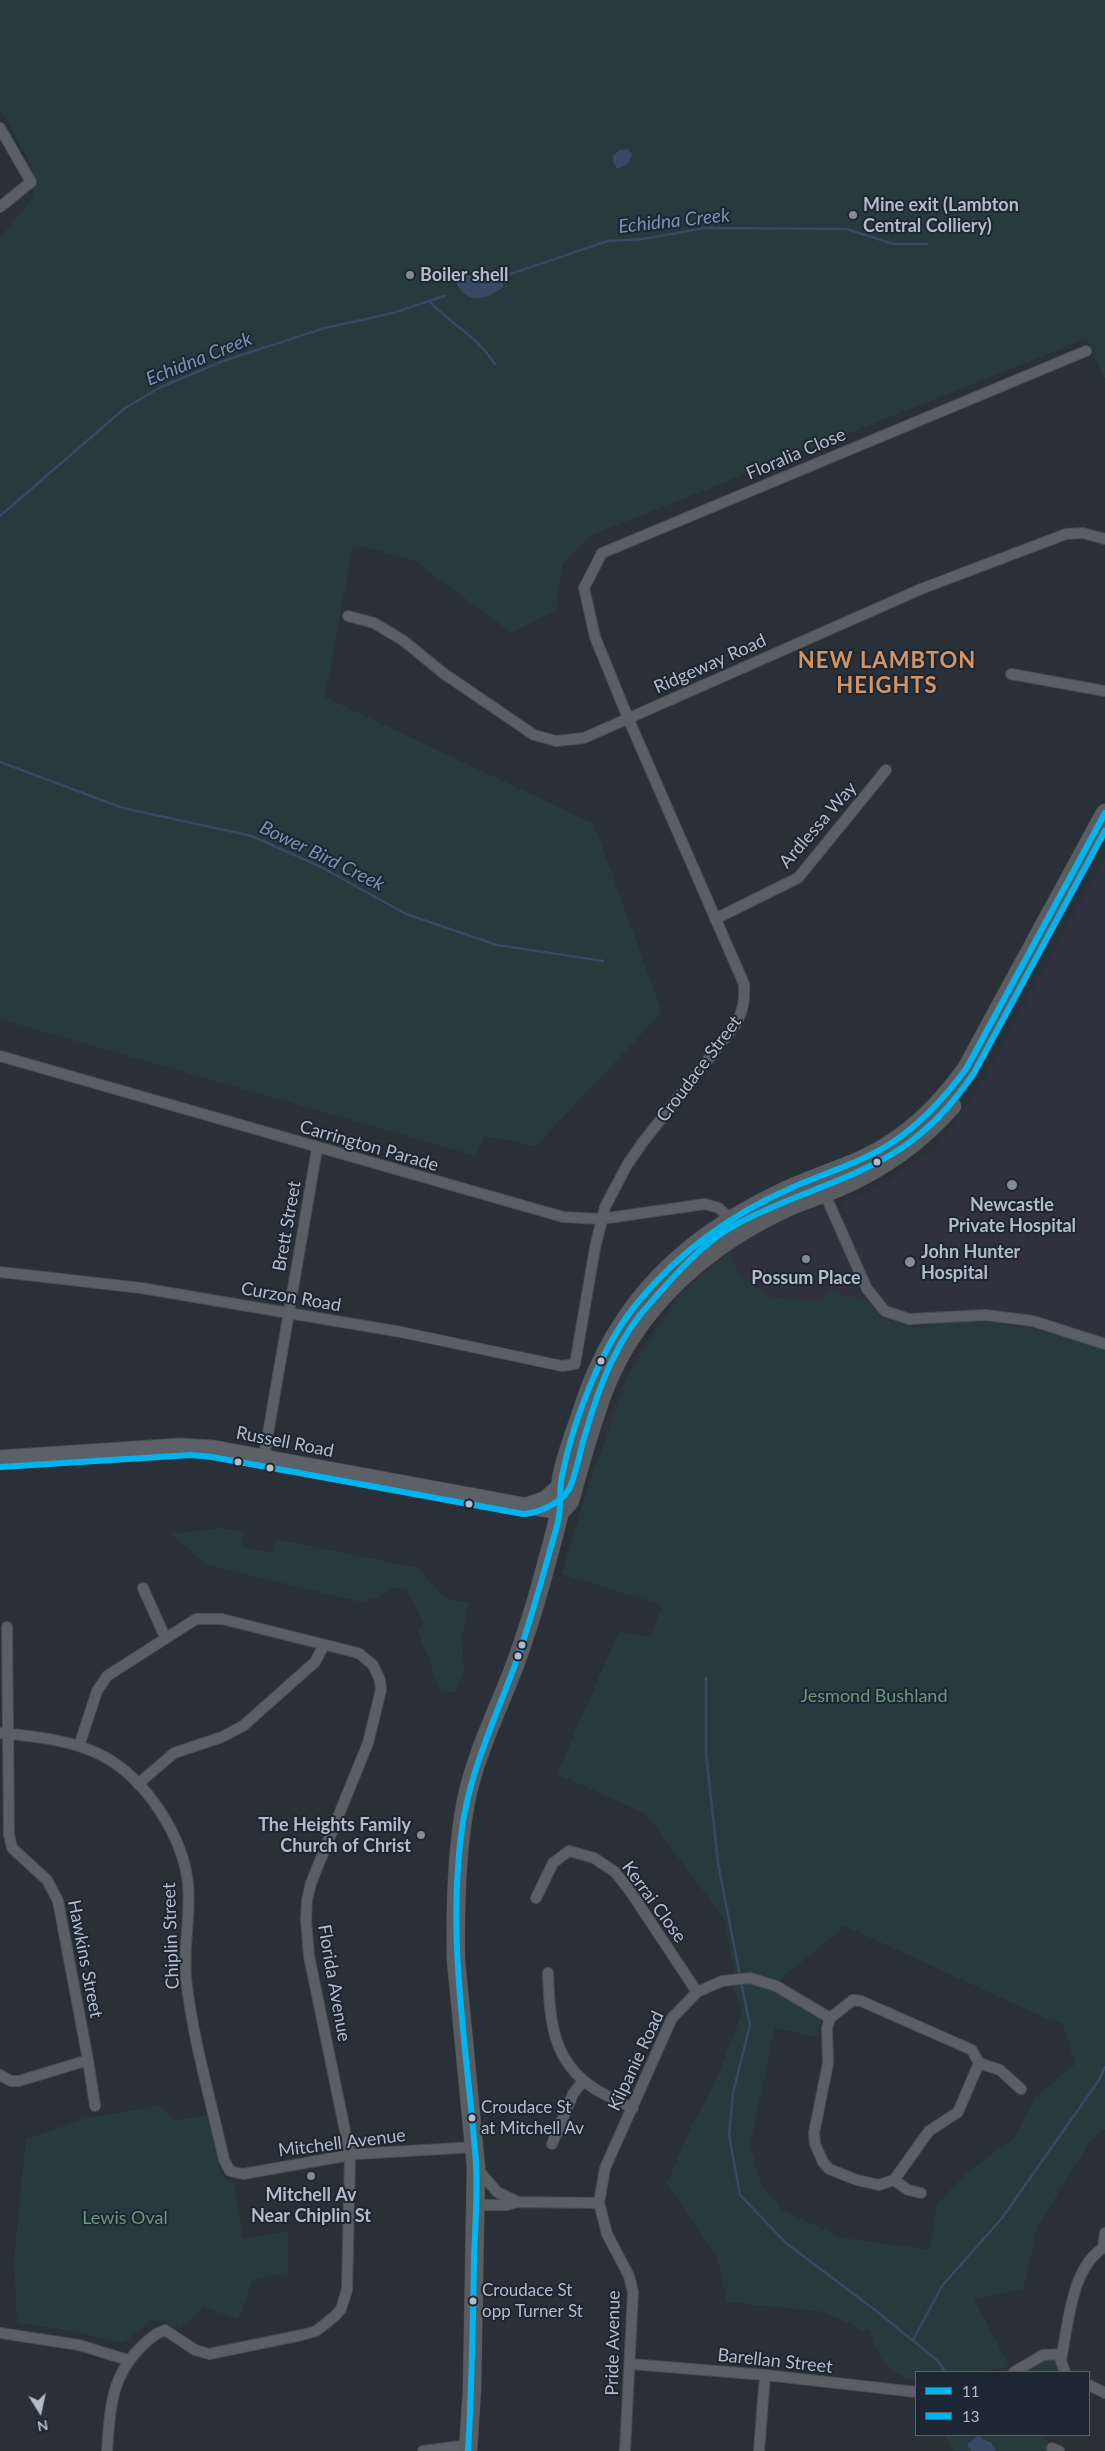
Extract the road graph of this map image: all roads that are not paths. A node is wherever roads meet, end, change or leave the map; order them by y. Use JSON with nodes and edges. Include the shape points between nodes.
{"nodes":[{"id":1,"x":0,"y":128,"type":"edge"},
{"id":2,"x":0,"y":207,"type":"edge"},
{"id":3,"x":1086,"y":351,"type":"dead end"},
{"id":4,"x":1105,"y":540,"type":"edge"},
{"id":5,"x":348,"y":616,"type":"dead end"},
{"id":6,"x":596,"y":637,"type":"joint"},
{"id":7,"x":1011,"y":674,"type":"dead end"},
{"id":8,"x":1105,"y":691,"type":"edge"},
{"id":9,"x":628,"y":718,"type":"junction"},
{"id":10,"x":886,"y":770,"type":"dead end"},
{"id":11,"x":1105,"y":813,"type":"edge"},
{"id":12,"x":1105,"y":836,"type":"edge"},
{"id":13,"x":715,"y":919,"type":"junction"},
{"id":14,"x":0,"y":1056,"type":"edge"},
{"id":15,"x":317,"y":1148,"type":"junction"},
{"id":16,"x":821,"y":1185,"type":"junction"},
{"id":17,"x":729,"y":1218,"type":"junction"},
{"id":18,"x":602,"y":1219,"type":"junction"},
{"id":19,"x":0,"y":1272,"type":"edge"},
{"id":20,"x":288,"y":1314,"type":"junction"},
{"id":21,"x":1105,"y":1344,"type":"edge"},
{"id":22,"x":576,"y":1364,"type":"joint"},
{"id":23,"x":264,"y":1457,"type":"junction"},
{"id":24,"x":0,"y":1458,"type":"edge"},
{"id":25,"x":561,"y":1485,"type":"junction"},
{"id":26,"x":525,"y":1506,"type":"junction"},
{"id":27,"x":560,"y":1512,"type":"junction"},
{"id":28,"x":143,"y":1588,"type":"dead end"},
{"id":29,"x":7,"y":1627,"type":"dead end"},
{"id":30,"x":165,"y":1637,"type":"junction"},
{"id":31,"x":324,"y":1645,"type":"junction"},
{"id":32,"x":4,"y":1733,"type":"edge"},
{"id":33,"x":79,"y":1746,"type":"junction"},
{"id":34,"x":138,"y":1784,"type":"junction"},
{"id":35,"x":536,"y":1898,"type":"dead end"},
{"id":36,"x":548,"y":1973,"type":"dead end"},
{"id":37,"x":697,"y":1992,"type":"junction"},
{"id":38,"x":830,"y":2018,"type":"junction"},
{"id":39,"x":88,"y":2060,"type":"junction"},
{"id":40,"x":979,"y":2063,"type":"junction"},
{"id":41,"x":0,"y":2075,"type":"edge"},
{"id":42,"x":584,"y":2081,"type":"junction"},
{"id":43,"x":1021,"y":2089,"type":"dead end"},
{"id":44,"x":95,"y":2106,"type":"dead end"},
{"id":45,"x":633,"y":2108,"type":"junction"},
{"id":46,"x":552,"y":2144,"type":"dead end"},
{"id":47,"x":476,"y":2148,"type":"junction"},
{"id":48,"x":350,"y":2155,"type":"junction"},
{"id":49,"x":476,"y":2167,"type":"junction"},
{"id":50,"x":244,"y":2174,"type":"joint"},
{"id":51,"x":894,"y":2180,"type":"junction"},
{"id":52,"x":921,"y":2193,"type":"dead end"},
{"id":53,"x":518,"y":2202,"type":"junction"},
{"id":54,"x":600,"y":2203,"type":"junction"},
{"id":55,"x":476,"y":2205,"type":"junction"},
{"id":56,"x":1105,"y":2233,"type":"edge"},
{"id":57,"x":1104,"y":2249,"type":"edge"},
{"id":58,"x":0,"y":2333,"type":"edge"},
{"id":59,"x":1062,"y":2354,"type":"junction"},
{"id":60,"x":128,"y":2360,"type":"junction"},
{"id":61,"x":631,"y":2364,"type":"junction"},
{"id":62,"x":1016,"y":2371,"type":"edge"},
{"id":63,"x":1065,"y":2371,"type":"edge"},
{"id":64,"x":765,"y":2375,"type":"junction"},
{"id":65,"x":1090,"y":2386,"type":"edge"},
{"id":66,"x":915,"y":2392,"type":"edge"},
{"id":67,"x":1105,"y":2393,"type":"edge"},
{"id":68,"x":468,"y":2448,"type":"edge"},
{"id":69,"x":107,"y":2451,"type":"edge"},
{"id":70,"x":423,"y":2451,"type":"edge"},
{"id":71,"x":625,"y":2451,"type":"edge"},
{"id":72,"x":759,"y":2451,"type":"edge"}],
"edges":[{"from":1,"to":2,"type":"street","via":[[31,182]]},
{"from":3,"to":6,"type":"street","name":"Floralia Close","via":[[602,553],[584,588]]},
{"from":4,"to":9,"type":"street","name":"Ridgeway Road","via":[[1083,533],[1066,534],[921,589]]},
{"from":5,"to":9,"type":"street","name":"Ridgeway Road","via":[[374,623],[404,641],[443,673],[534,735],[556,741],[584,738]]},
{"from":6,"to":9,"type":"street","name":"Croudace Street"},
{"from":7,"to":8,"type":"street"},
{"from":9,"to":13,"type":"street","name":"Croudace Street"},
{"from":10,"to":13,"type":"street","name":"Ardlessa Way","via":[[798,878]]},
{"from":11,"to":16,"type":"highway","via":[[966,1069],[946,1097],[899,1139]]},
{"from":12,"to":16,"type":"highway","via":[[980,1067],[956,1102],[933,1127],[872,1172]]},
{"from":13,"to":18,"type":"street","name":"Croudace Street","via":[[744,984],[742,1012],[637,1150],[612,1193]]},
{"from":14,"to":15,"type":"street","name":"Carrington Parade"},
{"from":15,"to":18,"type":"street","name":"Carrington Parade","via":[[563,1217]]},
{"from":15,"to":20,"type":"street","name":"Brett Street"},
{"from":16,"to":17,"type":"highway","via":[[780,1193]]},
{"from":16,"to":21,"type":"street","via":[[867,1290],[886,1311],[909,1319],[986,1315],[1033,1322]]},
{"from":16,"to":27,"type":"highway","via":[[726,1241],[696,1264],[641,1324],[604,1392],[570,1501]]},
{"from":17,"to":18,"type":"street","name":"Carrington Parade","via":[[719,1208],[705,1204]]},
{"from":17,"to":25,"type":"highway","via":[[687,1249],[632,1309],[613,1338],[588,1390]]},
{"from":18,"to":22,"type":"street","name":"Croudace Street"},
{"from":19,"to":20,"type":"street","name":"Curzon Road","via":[[141,1288]]},
{"from":20,"to":22,"type":"street","name":"Curzon Road","via":[[401,1332],[562,1366]]},
{"from":20,"to":23,"type":"street","name":"Brett Street"},
{"from":23,"to":24,"type":"main road","name":"Russell Road","via":[[191,1446]]},
{"from":23,"to":26,"type":"main road","name":"Russell Road"},
{"from":25,"to":26,"type":"main road","via":[[545,1499]]},
{"from":25,"to":27,"type":"highway","via":[[558,1497]]},
{"from":26,"to":27,"type":"main road","name":"Russell Road"},
{"from":27,"to":47,"type":"highway","via":[[536,1603],[478,1757],[466,1800],[455,1926]]},
{"from":28,"to":30,"type":"street"},
{"from":29,"to":32,"type":"street","name":"Hawkins Street"},
{"from":30,"to":31,"type":"street","name":"Florida Avenue","via":[[196,1619],[213,1617]]},
{"from":30,"to":33,"type":"street","name":"Florida Avenue","via":[[114,1670],[102,1682]]},
{"from":31,"to":34,"type":"street","via":[[315,1662],[243,1726],[222,1737],[174,1753]]},
{"from":31,"to":48,"type":"street","name":"Florida Avenue","via":[[354,1652],[366,1659],[377,1672],[382,1690],[372,1730],[307,1900],[308,1956]]},
{"from":32,"to":33,"type":"street","name":"Chiplin Street"},
{"from":32,"to":39,"type":"street","name":"Hawkins Street","via":[[10,1844],[19,1857],[47,1880],[58,1901]]},
{"from":33,"to":34,"type":"street","name":"Chiplin Street","via":[[103,1756]]},
{"from":34,"to":50,"type":"street","name":"Chiplin Street","via":[[162,1815],[181,1854],[189,1896],[186,1977],[192,2012],[226,2166],[233,2173]]},
{"from":35,"to":37,"type":"street","name":"Kerrai Close","via":[[553,1863],[569,1851],[604,1863],[630,1891]]},
{"from":36,"to":42,"type":"street","via":[[553,2032],[573,2071]]},
{"from":37,"to":38,"type":"street","name":"Kilpanie Road","via":[[722,1981],[750,1978],[776,1986]]},
{"from":37,"to":45,"type":"street","name":"Kilpanie Road","via":[[672,2018]]},
{"from":38,"to":40,"type":"street","via":[[848,2002],[861,2000],[972,2050]]},
{"from":38,"to":51,"type":"street","via":[[826,2035],[828,2063],[814,2133],[815,2144],[829,2169],[879,2185]]},
{"from":39,"to":41,"type":"street","via":[[19,2081]]},
{"from":39,"to":44,"type":"street","name":"Hawkins Street"},
{"from":40,"to":43,"type":"street","via":[[1000,2070]]},
{"from":40,"to":51,"type":"street","via":[[958,2112],[929,2131]]},
{"from":42,"to":45,"type":"street"},
{"from":42,"to":46,"type":"street","via":[[573,2094]]},
{"from":45,"to":54,"type":"street","name":"Kilpanie Road","via":[[605,2168]]},
{"from":47,"to":48,"type":"street","name":"Mitchell Avenue"},
{"from":47,"to":49,"type":"highway"},
{"from":48,"to":50,"type":"street","name":"Mitchell Avenue"},
{"from":48,"to":60,"type":"street","name":"Florida Avenue","via":[[348,2290],[341,2309],[325,2325],[302,2335],[209,2354],[195,2350],[165,2330],[151,2337]]},
{"from":49,"to":53,"type":"street","via":[[497,2192]]},
{"from":49,"to":55,"type":"highway"},
{"from":51,"to":52,"type":"street","via":[[908,2190]]},
{"from":53,"to":54,"type":"street"},
{"from":53,"to":55,"type":"street"},
{"from":54,"to":61,"type":"street","name":"Pride Avenue","via":[[607,2234],[631,2284]]},
{"from":55,"to":68,"type":"highway"},
{"from":56,"to":57,"type":"street"},
{"from":57,"to":59,"type":"street","via":[[1088,2260],[1082,2274]]},
{"from":58,"to":60,"type":"street","via":[[79,2345]]},
{"from":59,"to":62,"type":"street","via":[[1043,2355]]},
{"from":59,"to":63,"type":"street"},
{"from":60,"to":69,"type":"street","via":[[112,2395]]},
{"from":61,"to":64,"type":"street","name":"Barellan Street"},
{"from":61,"to":71,"type":"street","name":"Pride Avenue"},
{"from":64,"to":66,"type":"street","name":"Barellan Street"},
{"from":64,"to":72,"type":"street"},
{"from":65,"to":67,"type":"street"},
{"from":68,"to":70,"type":"street"}]}
